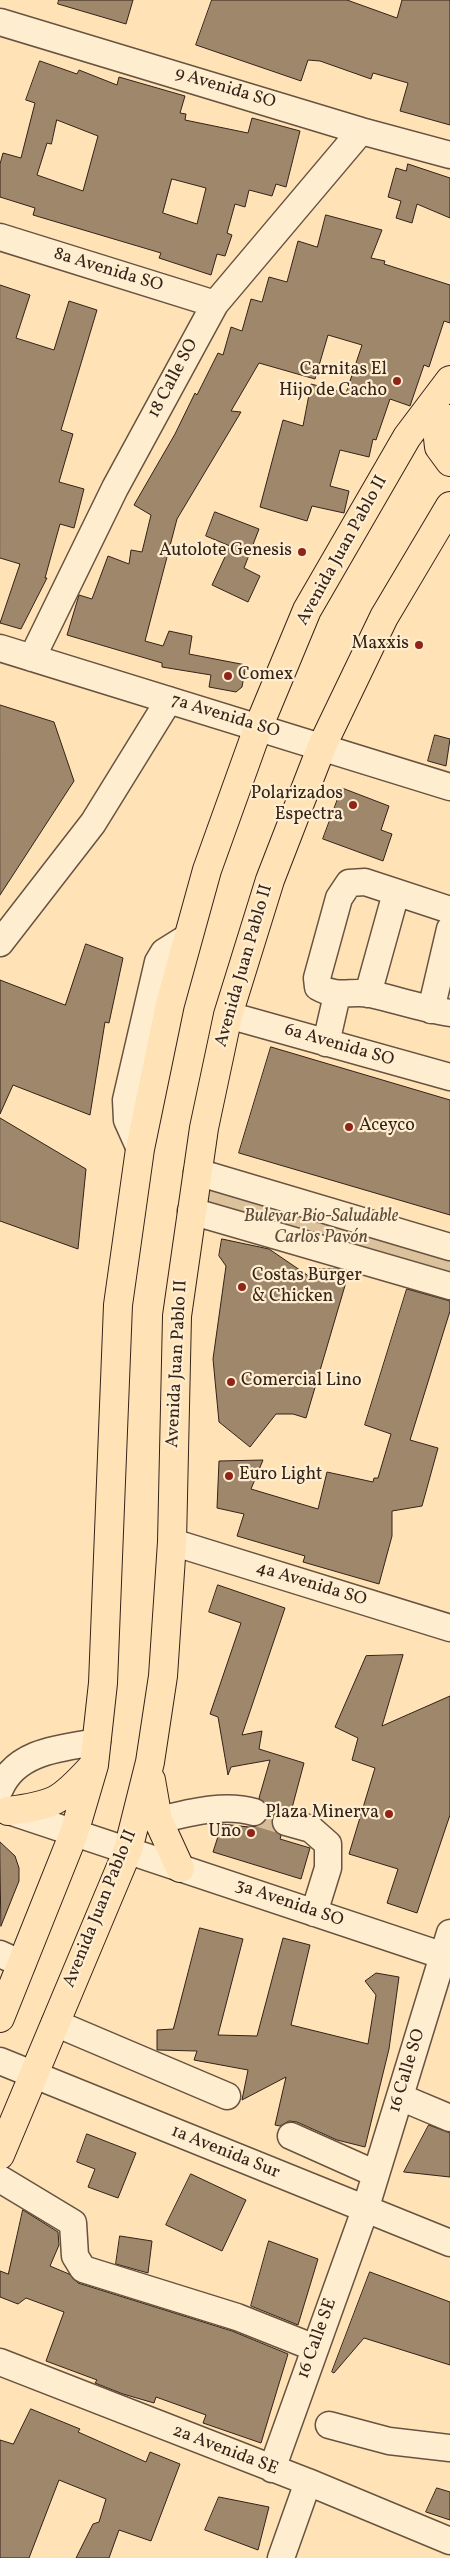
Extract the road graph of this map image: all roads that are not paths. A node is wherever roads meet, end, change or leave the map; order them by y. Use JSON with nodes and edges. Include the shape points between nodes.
{"nodes":[{"id":1,"x":0,"y":22,"type":"edge"},
{"id":2,"x":361,"y":131,"type":"junction"},
{"id":3,"x":450,"y":154,"type":"edge"},
{"id":4,"x":0,"y":237,"type":"edge"},
{"id":5,"x":215,"y":304,"type":"junction"},
{"id":6,"x":450,"y":380,"type":"edge"},
{"id":7,"x":450,"y":419,"type":"edge"},
{"id":8,"x":450,"y":462,"type":"edge"},
{"id":9,"x":450,"y":506,"type":"edge"},
{"id":10,"x":0,"y":648,"type":"edge"},
{"id":11,"x":32,"y":658,"type":"junction"},
{"id":12,"x":169,"y":700,"type":"junction"},
{"id":13,"x":258,"y":728,"type":"junction"},
{"id":14,"x":322,"y":746,"type":"junction"},
{"id":15,"x":450,"y":787,"type":"edge"},
{"id":16,"x":396,"y":893,"type":"junction"},
{"id":17,"x":450,"y":910,"type":"edge"},
{"id":18,"x":450,"y":929,"type":"edge"},
{"id":19,"x":0,"y":943,"type":"edge"},
{"id":20,"x":368,"y":994,"type":"junction"},
{"id":21,"x":337,"y":995,"type":"junction"},
{"id":22,"x":440,"y":1012,"type":"edge"},
{"id":23,"x":228,"y":1015,"type":"junction"},
{"id":24,"x":326,"y":1043,"type":"junction"},
{"id":25,"x":450,"y":1077,"type":"edge"},
{"id":26,"x":197,"y":1172,"type":"junction"},
{"id":27,"x":190,"y":1212,"type":"junction"},
{"id":28,"x":450,"y":1247,"type":"edge"},
{"id":29,"x":450,"y":1286,"type":"edge"},
{"id":30,"x":172,"y":1542,"type":"junction"},
{"id":31,"x":450,"y":1628,"type":"edge"},
{"id":32,"x":95,"y":1754,"type":"junction"},
{"id":33,"x":150,"y":1762,"type":"junction"},
{"id":34,"x":3,"y":1803,"type":"edge"},
{"id":35,"x":254,"y":1812,"type":"tunnel mouth"},
{"id":36,"x":158,"y":1820,"type":"junction"},
{"id":37,"x":286,"y":1822,"type":"tunnel mouth"},
{"id":38,"x":74,"y":1833,"type":"junction"},
{"id":39,"x":128,"y":1850,"type":"junction"},
{"id":40,"x":180,"y":1868,"type":"junction"},
{"id":41,"x":314,"y":1913,"type":"junction"},
{"id":42,"x":448,"y":1949,"type":"edge"},
{"id":43,"x":11,"y":1959,"type":"edge"},
{"id":44,"x":0,"y":2018,"type":"edge"},
{"id":45,"x":55,"y":2023,"type":"junction"},
{"id":46,"x":0,"y":2061,"type":"edge"},
{"id":47,"x":33,"y":2075,"type":"junction"},
{"id":48,"x":227,"y":2096,"type":"dead end"},
{"id":49,"x":400,"y":2097,"type":"junction"},
{"id":50,"x":450,"y":2118,"type":"edge"},
{"id":51,"x":291,"y":2136,"type":"dead end"},
{"id":52,"x":0,"y":2155,"type":"edge"},
{"id":53,"x":376,"y":2174,"type":"junction"},
{"id":54,"x":0,"y":2178,"type":"edge"},
{"id":55,"x":365,"y":2210,"type":"junction"},
{"id":56,"x":450,"y":2243,"type":"edge"},
{"id":57,"x":315,"y":2348,"type":"junction"},
{"id":58,"x":0,"y":2362,"type":"edge"},
{"id":59,"x":329,"y":2425,"type":"dead end"},
{"id":60,"x":450,"y":2448,"type":"edge"},
{"id":61,"x":272,"y":2469,"type":"junction"},
{"id":62,"x":308,"y":2482,"type":"junction"},
{"id":63,"x":450,"y":2541,"type":"edge"},
{"id":64,"x":282,"y":2558,"type":"edge"}],
"edges":[{"from":1,"to":2,"type":"street","name":"9 Avenida SO"},
{"from":2,"to":3,"type":"street","name":"9 Avenida SO"},
{"from":2,"to":5,"type":"street","name":"18 Calle SO"},
{"from":4,"to":5,"type":"street","name":"8a Avenida SO"},
{"from":5,"to":11,"type":"street","name":"18 Calle SO","via":[[115,488]]},
{"from":6,"to":13,"type":"highway","name":"Avenida Juan Pablo II","via":[[407,437],[307,610]]},
{"from":7,"to":8,"type":"highway","via":[[438,438],[439,447]]},
{"from":9,"to":14,"type":"highway","name":"Avenida Juan Pablo II","via":[[384,617]]},
{"from":10,"to":11,"type":"street","name":"7a Avenida SO"},
{"from":11,"to":12,"type":"street","name":"7a Avenida SO"},
{"from":12,"to":13,"type":"street","name":"7a Avenida SO"},
{"from":12,"to":19,"type":"street","via":[[93,823]]},
{"from":13,"to":14,"type":"street","name":"7a Avenida SO"},
{"from":13,"to":32,"type":"highway","name":"Avenida Juan Pablo II","via":[[207,870],[188,937],[170,1004],[140,1149],[118,1305],[103,1682]]},
{"from":14,"to":15,"type":"street","name":"7a Avenida SO"},
{"from":14,"to":23,"type":"highway","name":"Avenida Juan Pablo II","via":[[270,880]]},
{"from":16,"to":17,"type":"street"},
{"from":16,"to":20,"type":"street"},
{"from":16,"to":21,"type":"street","via":[[365,882],[349,884],[339,898],[317,978],[318,986]]},
{"from":18,"to":22,"type":"street"},
{"from":20,"to":21,"type":"street"},
{"from":20,"to":22,"type":"street"},
{"from":21,"to":24,"type":"street"},
{"from":23,"to":24,"type":"street","name":"6a Avenida SO"},
{"from":23,"to":26,"type":"highway","name":"Avenida Juan Pablo II"},
{"from":24,"to":25,"type":"street","name":"6a Avenida SO"},
{"from":26,"to":27,"type":"highway","name":"Avenida Juan Pablo II"},
{"from":26,"to":28,"type":"street"},
{"from":27,"to":29,"type":"street"},
{"from":27,"to":30,"type":"highway","name":"Avenida Juan Pablo II","via":[[177,1316]]},
{"from":30,"to":31,"type":"street","name":"4a Avenida SO"},
{"from":30,"to":33,"type":"highway","name":"Avenida Juan Pablo II","via":[[163,1676]]},
{"from":32,"to":34,"type":"highway","via":[[59,1800],[31,1808]]},
{"from":32,"to":34,"type":"street","via":[[38,1752],[13,1770]]},
{"from":32,"to":38,"type":"highway","name":"Avenida Juan Pablo II"},
{"from":33,"to":36,"type":"highway","via":[[151,1792]]},
{"from":33,"to":39,"type":"highway","name":"Avenida Juan Pablo II"},
{"from":34,"to":38,"type":"street","name":"3a Avenida SO"},
{"from":35,"to":36,"type":"street","via":[[219,1809]]},
{"from":36,"to":40,"type":"highway"},
{"from":37,"to":41,"type":"street","via":[[312,1829],[328,1844],[328,1868]]},
{"from":38,"to":39,"type":"street","name":"3a Avenida SO"},
{"from":38,"to":43,"type":"highway","name":"Avenida Juan Pablo II"},
{"from":39,"to":40,"type":"street","name":"3a Avenida SO"},
{"from":39,"to":45,"type":"highway","name":"Avenida Juan Pablo II"},
{"from":40,"to":41,"type":"street","name":"3a Avenida SO"},
{"from":41,"to":42,"type":"street","name":"3a Avenida SO"},
{"from":42,"to":49,"type":"street","name":"16 Calle SO"},
{"from":43,"to":44,"type":"highway","name":"Avenida Juan Pablo II"},
{"from":45,"to":47,"type":"highway","name":"Avenida Juan Pablo II"},
{"from":45,"to":48,"type":"street"},
{"from":46,"to":47,"type":"street","name":"1a Avenida Sur"},
{"from":47,"to":52,"type":"highway","name":"Avenida Juan Pablo II"},
{"from":47,"to":55,"type":"street","name":"1a Avenida Sur"},
{"from":49,"to":50,"type":"street"},
{"from":49,"to":53,"type":"street","name":"16 Calle SO"},
{"from":51,"to":53,"type":"street"},
{"from":53,"to":55,"type":"street","name":"16 Calle SO"},
{"from":54,"to":57,"type":"street","via":[[73,2223],[75,2256],[83,2269],[237,2317]]},
{"from":55,"to":56,"type":"street","name":"1a Avenida Sur"},
{"from":55,"to":57,"type":"street","name":"16 Calle SE"},
{"from":57,"to":61,"type":"street","name":"16 Calle SE"},
{"from":58,"to":61,"type":"street","name":"2a Avenida SE"},
{"from":59,"to":60,"type":"street","via":[[389,2441]]},
{"from":61,"to":62,"type":"street","name":"2a Avenida SE"},
{"from":62,"to":63,"type":"street","name":"2a Avenida SE"},
{"from":62,"to":64,"type":"street"}]}
